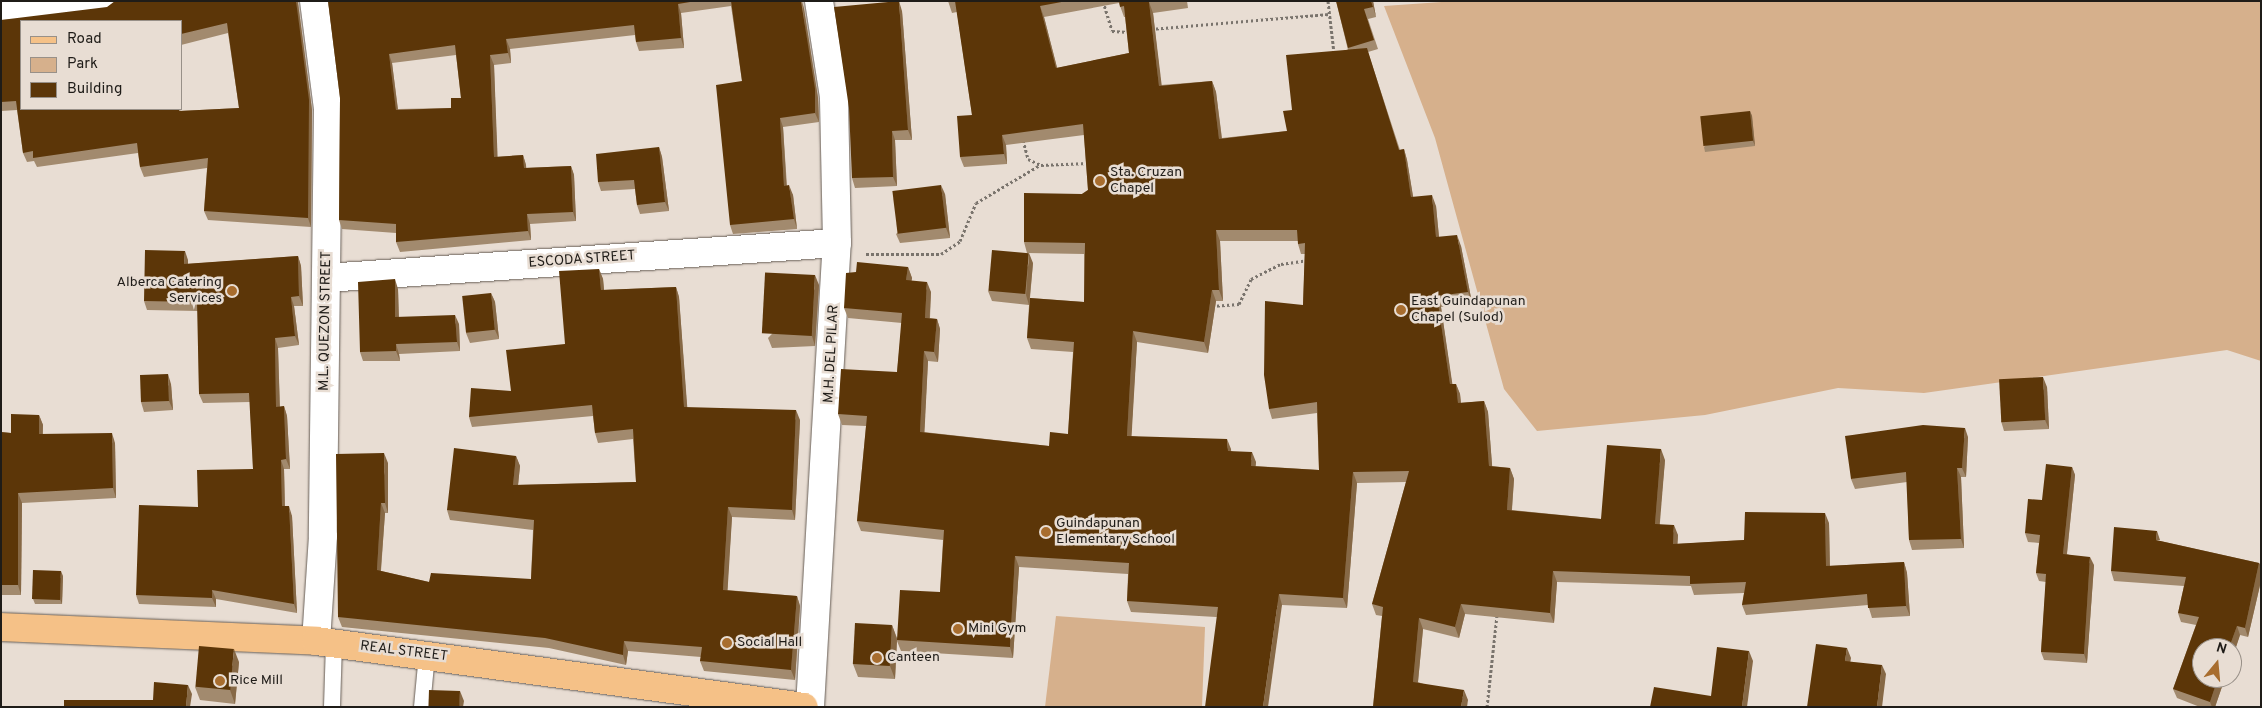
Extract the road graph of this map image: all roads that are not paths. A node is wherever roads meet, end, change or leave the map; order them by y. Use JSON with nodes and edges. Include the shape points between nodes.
{"nodes":[{"id":1,"x":109,"y":1,"type":"edge"},
{"id":2,"x":314,"y":1,"type":"edge"},
{"id":3,"x":819,"y":1,"type":"edge"},
{"id":4,"x":1,"y":14,"type":"edge"},
{"id":5,"x":837,"y":249,"type":"junction"},
{"id":6,"x":326,"y":278,"type":"junction"},
{"id":7,"x":1,"y":628,"type":"edge"},
{"id":8,"x":325,"y":642,"type":"junction"},
{"id":9,"x":427,"y":654,"type":"junction"},
{"id":10,"x":332,"y":707,"type":"edge"},
{"id":11,"x":422,"y":707,"type":"edge"},
{"id":12,"x":804,"y":707,"type":"edge"},
{"id":13,"x":810,"y":707,"type":"edge"}],
"edges":[{"from":1,"to":4,"type":"street"},
{"from":2,"to":6,"type":"street","name":"M.L. QUEZON STREET","via":[[328,109]]},
{"from":3,"to":5,"type":"street","name":"M.H. DEL PILAR","via":[[834,97]]},
{"from":5,"to":6,"type":"street","name":"ESCODA STREET"},
{"from":5,"to":13,"type":"street","name":"M.H. DEL PILAR"},
{"from":6,"to":8,"type":"street","name":"M.L. QUEZON STREET"},
{"from":7,"to":8,"type":"main road","name":"REAL STREET"},
{"from":8,"to":9,"type":"main road","name":"REAL STREET"},
{"from":8,"to":10,"type":"lane"},
{"from":9,"to":11,"type":"lane"},
{"from":9,"to":12,"type":"main road","name":"REAL STREET"}]}
